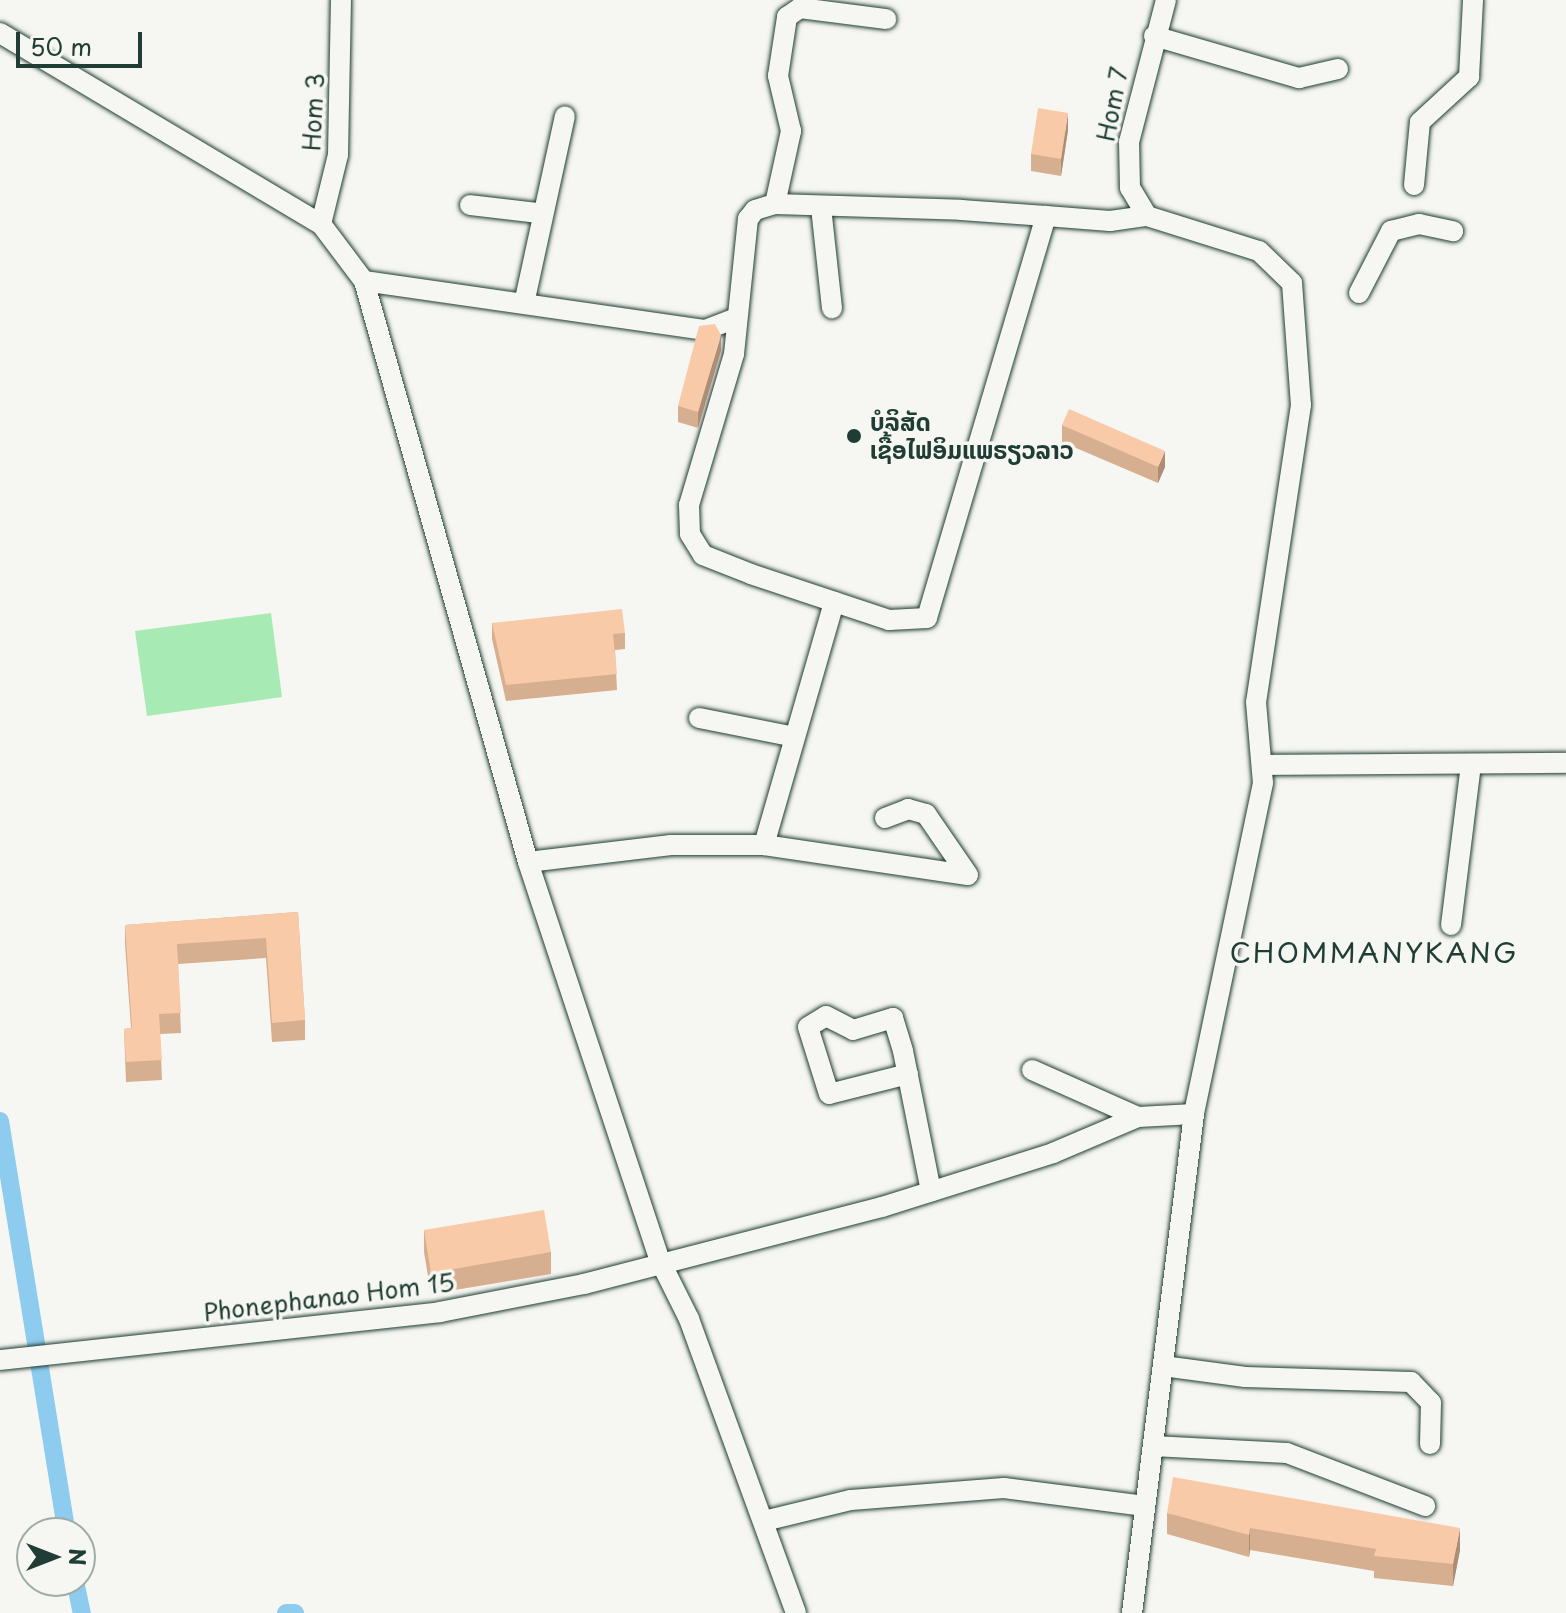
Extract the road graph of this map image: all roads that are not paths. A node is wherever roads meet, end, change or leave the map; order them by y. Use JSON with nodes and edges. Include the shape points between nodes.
{"nodes":[{"id":1,"x":341,"y":0,"type":"edge"},
{"id":2,"x":1166,"y":0,"type":"edge"},
{"id":3,"x":1473,"y":0,"type":"edge"},
{"id":4,"x":886,"y":19,"type":"dead end"},
{"id":5,"x":0,"y":33,"type":"edge"},
{"id":6,"x":1154,"y":36,"type":"junction"},
{"id":7,"x":1338,"y":69,"type":"dead end"},
{"id":8,"x":565,"y":116,"type":"dead end"},
{"id":9,"x":1414,"y":185,"type":"dead end"},
{"id":10,"x":775,"y":204,"type":"junction"},
{"id":11,"x":470,"y":205,"type":"dead end"},
{"id":12,"x":821,"y":207,"type":"junction"},
{"id":13,"x":538,"y":213,"type":"junction"},
{"id":14,"x":1046,"y":216,"type":"junction"},
{"id":15,"x":1147,"y":216,"type":"junction"},
{"id":16,"x":321,"y":224,"type":"junction"},
{"id":17,"x":1453,"y":231,"type":"dead end"},
{"id":18,"x":364,"y":281,"type":"junction"},
{"id":19,"x":1359,"y":293,"type":"dead end"},
{"id":20,"x":525,"y":299,"type":"junction"},
{"id":21,"x":832,"y":308,"type":"dead end"},
{"id":22,"x":737,"y":318,"type":"junction"},
{"id":23,"x":834,"y":602,"type":"junction"},
{"id":24,"x":699,"y":718,"type":"dead end"},
{"id":25,"x":790,"y":736,"type":"junction"},
{"id":26,"x":1566,"y":763,"type":"edge"},
{"id":27,"x":1264,"y":765,"type":"junction"},
{"id":28,"x":1471,"y":765,"type":"junction"},
{"id":29,"x":885,"y":818,"type":"dead end"},
{"id":30,"x":764,"y":845,"type":"junction"},
{"id":31,"x":528,"y":862,"type":"junction"},
{"id":32,"x":1451,"y":925,"type":"dead end"},
{"id":33,"x":1032,"y":1070,"type":"dead end"},
{"id":34,"x":908,"y":1074,"type":"junction"},
{"id":35,"x":1194,"y":1114,"type":"junction"},
{"id":36,"x":1138,"y":1117,"type":"junction"},
{"id":37,"x":931,"y":1191,"type":"junction"},
{"id":38,"x":659,"y":1259,"type":"junction"},
{"id":39,"x":0,"y":1360,"type":"edge"},
{"id":40,"x":1163,"y":1366,"type":"junction"},
{"id":41,"x":1430,"y":1444,"type":"dead end"},
{"id":42,"x":1153,"y":1446,"type":"junction"},
{"id":43,"x":1145,"y":1506,"type":"junction"},
{"id":44,"x":1425,"y":1506,"type":"dead end"},
{"id":45,"x":764,"y":1521,"type":"junction"},
{"id":46,"x":796,"y":1613,"type":"edge"},
{"id":47,"x":1132,"y":1613,"type":"edge"}],
"edges":[{"from":1,"to":16,"type":"street","name":"Hom 3","via":[[338,155]]},
{"from":2,"to":6,"type":"street","name":"Hom 7"},
{"from":3,"to":9,"type":"street","via":[[1469,77],[1420,122]]},
{"from":4,"to":10,"type":"street","via":[[800,8],[787,17],[778,76],[793,113]]},
{"from":5,"to":16,"type":"street"},
{"from":6,"to":7,"type":"street","via":[[1299,78]]},
{"from":6,"to":15,"type":"street","name":"Hom 7","via":[[1127,163],[1130,188]]},
{"from":8,"to":13,"type":"street"},
{"from":10,"to":12,"type":"street"},
{"from":10,"to":22,"type":"street","via":[[748,219]]},
{"from":11,"to":13,"type":"street"},
{"from":12,"to":14,"type":"street"},
{"from":12,"to":21,"type":"street"},
{"from":13,"to":20,"type":"street"},
{"from":14,"to":15,"type":"street"},
{"from":14,"to":23,"type":"street","via":[[927,618],[889,620]]},
{"from":15,"to":27,"type":"street","via":[[1259,251],[1292,283],[1298,304],[1296,478],[1256,702]]},
{"from":16,"to":18,"type":"street"},
{"from":17,"to":19,"type":"street","via":[[1419,224],[1391,231]]},
{"from":18,"to":20,"type":"street"},
{"from":18,"to":31,"type":"street"},
{"from":20,"to":22,"type":"street","via":[[705,330]]},
{"from":22,"to":23,"type":"street","via":[[734,354],[689,505],[690,534],[703,555]]},
{"from":23,"to":25,"type":"street"},
{"from":24,"to":25,"type":"street"},
{"from":25,"to":30,"type":"street"},
{"from":26,"to":28,"type":"street"},
{"from":27,"to":28,"type":"street"},
{"from":27,"to":35,"type":"street"},
{"from":28,"to":32,"type":"street"},
{"from":29,"to":30,"type":"street","via":[[908,809],[926,814],[968,875]]},
{"from":30,"to":31,"type":"street","via":[[671,845]]},
{"from":31,"to":38,"type":"street"},
{"from":33,"to":36,"type":"street"},
{"from":34,"to":34,"type":"street","via":[[889,1016],[853,1030],[833,1016],[808,1027],[829,1094]]},
{"from":34,"to":37,"type":"street"},
{"from":35,"to":36,"type":"street"},
{"from":35,"to":40,"type":"street"},
{"from":36,"to":37,"type":"street","name":"Phonephanao Hom 15"},
{"from":37,"to":38,"type":"street","name":"Phonephanao Hom 15"},
{"from":38,"to":39,"type":"street","name":"Phonephanao Hom 15","via":[[584,1284],[440,1312]]},
{"from":38,"to":45,"type":"street"},
{"from":40,"to":41,"type":"street","via":[[1245,1377],[1411,1382],[1431,1403]]},
{"from":40,"to":42,"type":"street"},
{"from":42,"to":43,"type":"street"},
{"from":42,"to":44,"type":"street","via":[[1287,1453]]},
{"from":43,"to":45,"type":"street","via":[[1004,1488],[851,1500]]},
{"from":43,"to":47,"type":"street"},
{"from":45,"to":46,"type":"street"}]}
